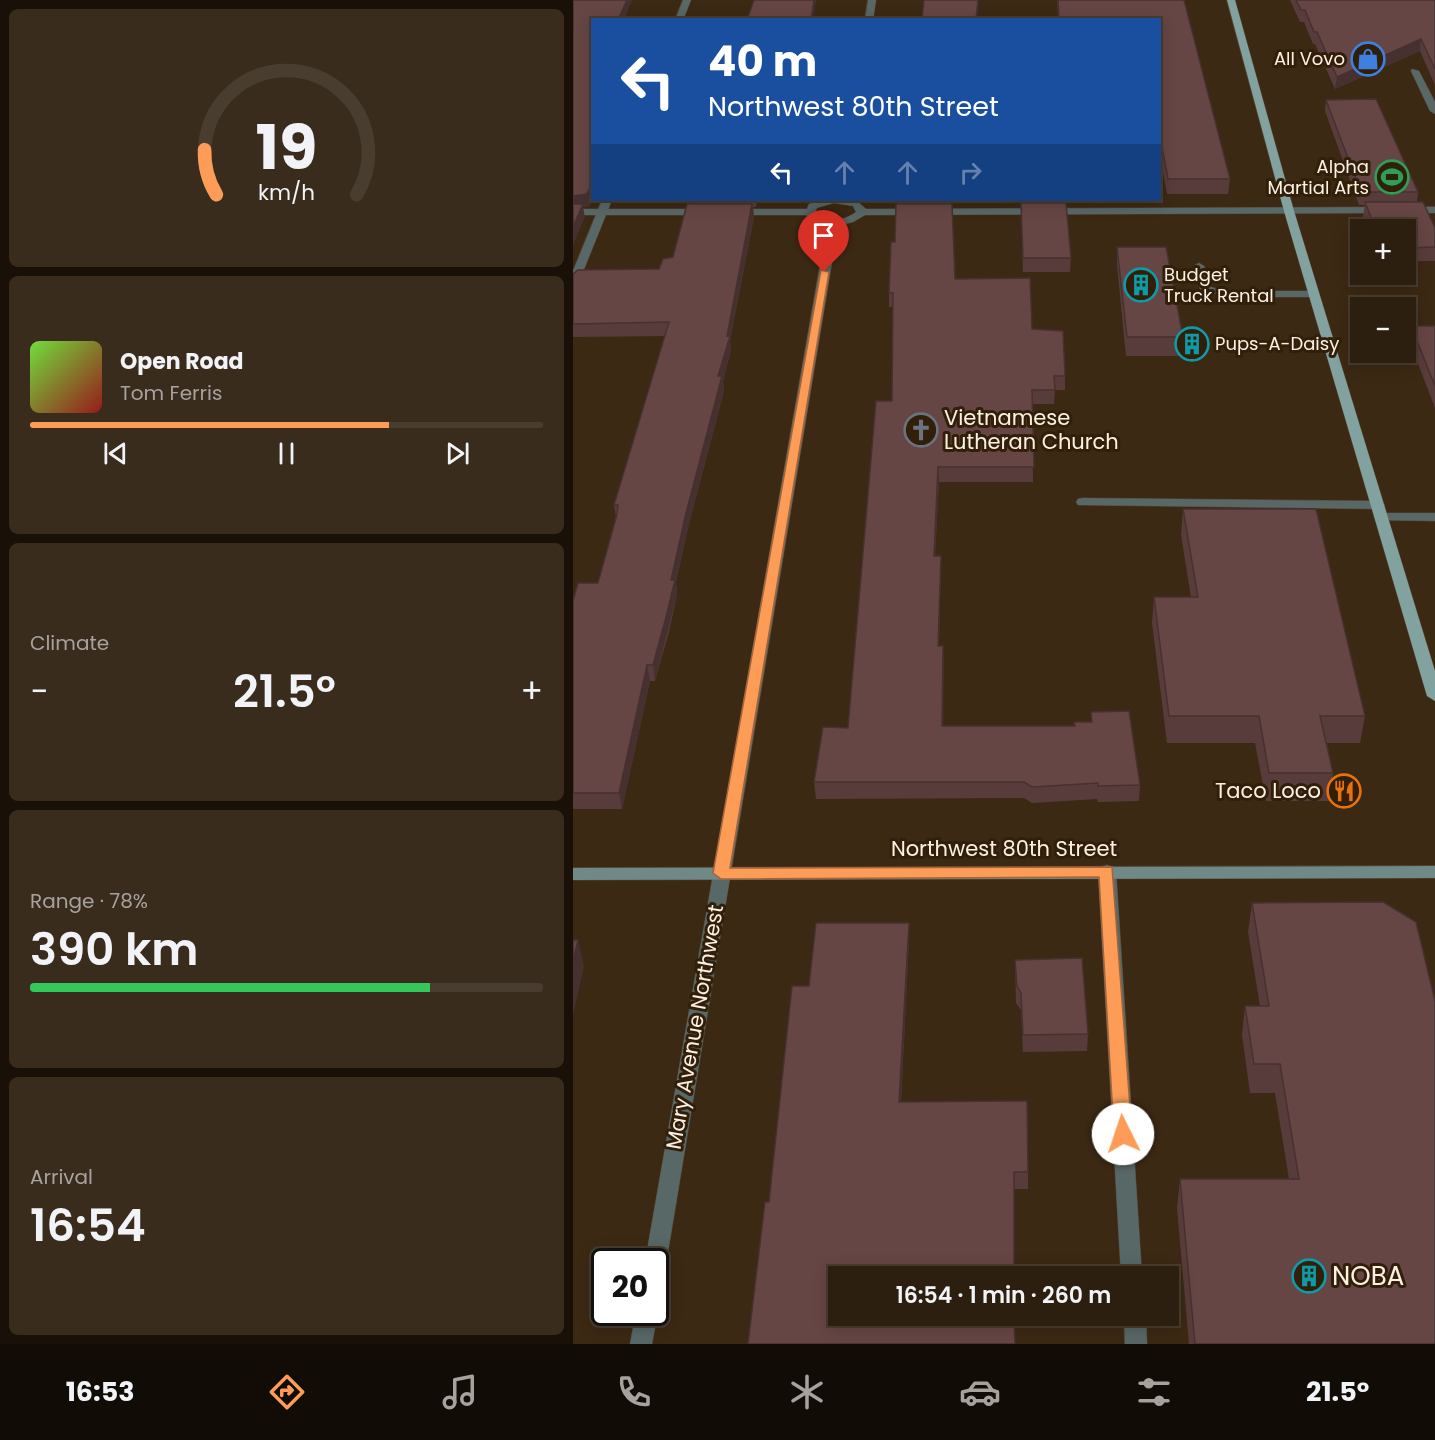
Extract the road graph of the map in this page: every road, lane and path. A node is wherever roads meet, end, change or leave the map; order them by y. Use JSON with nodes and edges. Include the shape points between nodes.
{"nodes":[{"id":1,"x":687,"y":0,"type":"edge"},
{"id":2,"x":872,"y":0,"type":"edge"},
{"id":3,"x":1231,"y":0,"type":"edge"},
{"id":4,"x":680,"y":18,"type":"edge"},
{"id":5,"x":869,"y":18,"type":"edge"},
{"id":6,"x":1415,"y":71,"type":"dead end"},
{"id":7,"x":1435,"y":111,"type":"edge"},
{"id":8,"x":607,"y":201,"type":"edge"},
{"id":9,"x":832,"y":201,"type":"edge"},
{"id":10,"x":844,"y":201,"type":"edge"},
{"id":11,"x":1435,"y":210,"type":"edge"},
{"id":12,"x":1289,"y":211,"type":"junction"},
{"id":13,"x":573,"y":212,"type":"edge"},
{"id":14,"x":602,"y":212,"type":"junction"},
{"id":15,"x":810,"y":212,"type":"junction"},
{"id":16,"x":862,"y":212,"type":"junction"},
{"id":17,"x":833,"y":223,"type":"junction"},
{"id":18,"x":1199,"y":266,"type":"dead end"},
{"id":19,"x":573,"y":284,"type":"edge"},
{"id":20,"x":1314,"y":294,"type":"junction"},
{"id":21,"x":1083,"y":502,"type":"dead end"},
{"id":22,"x":1379,"y":511,"type":"junction"},
{"id":23,"x":1435,"y":517,"type":"edge"},
{"id":24,"x":1435,"y":696,"type":"edge"},
{"id":25,"x":1107,"y":871,"type":"junction"},
{"id":26,"x":1435,"y":872,"type":"edge"},
{"id":27,"x":721,"y":873,"type":"junction"},
{"id":28,"x":573,"y":874,"type":"edge"},
{"id":29,"x":658,"y":1248,"type":"edge"},
{"id":30,"x":1131,"y":1266,"type":"edge"},
{"id":31,"x":644,"y":1326,"type":"edge"},
{"id":32,"x":1135,"y":1326,"type":"edge"},
{"id":33,"x":641,"y":1344,"type":"edge"},
{"id":34,"x":1136,"y":1344,"type":"edge"}],
"edges":[{"from":1,"to":4,"type":"street"},
{"from":2,"to":5,"type":"street"},
{"from":3,"to":12,"type":"main road"},
{"from":6,"to":7,"type":"street"},
{"from":8,"to":14,"type":"street"},
{"from":9,"to":15,"type":"street","via":[[819,203]]},
{"from":10,"to":16,"type":"street","via":[[856,203]]},
{"from":11,"to":12,"type":"street"},
{"from":12,"to":16,"type":"street"},
{"from":12,"to":20,"type":"main road"},
{"from":13,"to":14,"type":"street"},
{"from":14,"to":15,"type":"street"},
{"from":14,"to":19,"type":"street"},
{"from":15,"to":17,"type":"street","via":[[819,220]]},
{"from":16,"to":17,"type":"street","via":[[853,219]]},
{"from":17,"to":27,"type":"street","name":"Mary Avenue Northwest"},
{"from":18,"to":20,"type":"street","via":[[1206,289],[1216,292]]},
{"from":20,"to":22,"type":"main road"},
{"from":21,"to":22,"type":"street"},
{"from":22,"to":23,"type":"street"},
{"from":22,"to":24,"type":"main road"},
{"from":25,"to":26,"type":"street","name":"Northwest 80th Street"},
{"from":25,"to":27,"type":"street","name":"Northwest 80th Street"},
{"from":25,"to":30,"type":"street"},
{"from":27,"to":28,"type":"street","name":"Northwest 80th Street"},
{"from":27,"to":29,"type":"street","name":"Mary Avenue Northwest"},
{"from":31,"to":33,"type":"street"},
{"from":32,"to":34,"type":"street"}]}
